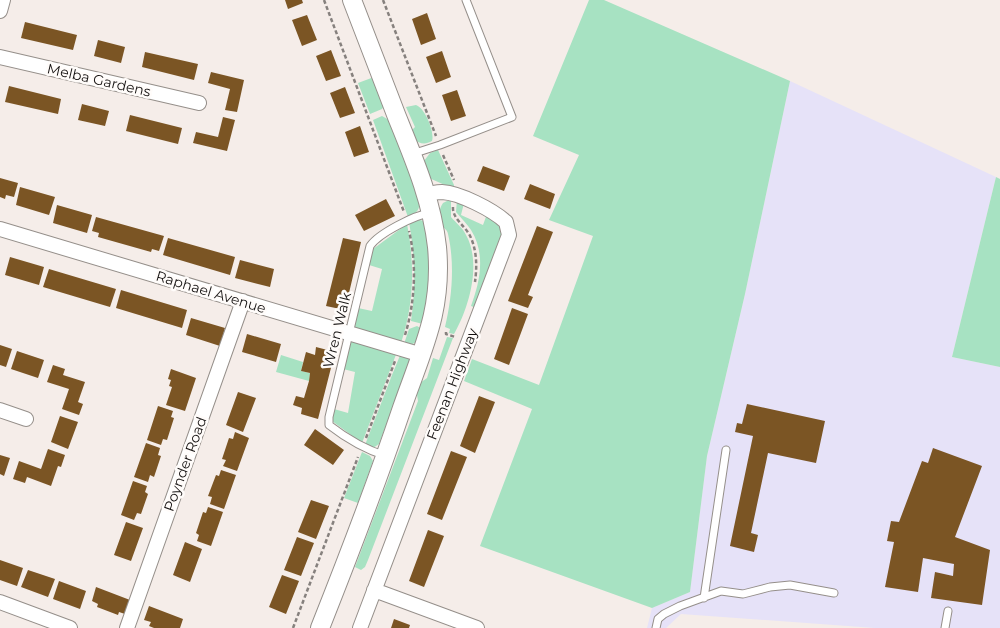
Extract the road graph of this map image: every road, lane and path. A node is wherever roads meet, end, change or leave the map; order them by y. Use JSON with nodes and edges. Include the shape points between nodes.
{"nodes":[{"id":1,"x":3,"y":0,"type":"edge"},
{"id":2,"x":352,"y":0,"type":"edge"},
{"id":3,"x":384,"y":0,"type":"edge"},
{"id":4,"x":466,"y":0,"type":"edge"},
{"id":5,"x":0,"y":11,"type":"edge"},
{"id":6,"x":0,"y":57,"type":"edge"},
{"id":7,"x":199,"y":103,"type":"dead end"},
{"id":8,"x":437,"y":139,"type":"dead end"},
{"id":9,"x":442,"y":152,"type":"dead end"},
{"id":10,"x":412,"y":154,"type":"junction"},
{"id":11,"x":456,"y":184,"type":"dead end"},
{"id":12,"x":426,"y":195,"type":"junction"},
{"id":13,"x":454,"y":202,"type":"dead end"},
{"id":14,"x":431,"y":212,"type":"junction"},
{"id":15,"x":0,"y":229,"type":"edge"},
{"id":16,"x":474,"y":288,"type":"dead end"},
{"id":17,"x":243,"y":301,"type":"junction"},
{"id":18,"x":349,"y":333,"type":"junction"},
{"id":19,"x":422,"y":355,"type":"junction"},
{"id":20,"x":0,"y":410,"type":"edge"},
{"id":21,"x":26,"y":419,"type":"dead end"},
{"id":22,"x":726,"y":450,"type":"dead end"},
{"id":23,"x":386,"y":456,"type":"junction"},
{"id":24,"x":374,"y":590,"type":"junction"},
{"id":25,"x":834,"y":592,"type":"dead end"},
{"id":26,"x":704,"y":598,"type":"junction"},
{"id":27,"x":0,"y":602,"type":"edge"},
{"id":28,"x":948,"y":611,"type":"dead end"},
{"id":29,"x":70,"y":628,"type":"edge"},
{"id":30,"x":127,"y":628,"type":"edge"},
{"id":31,"x":320,"y":628,"type":"edge"},
{"id":32,"x":360,"y":628,"type":"edge"},
{"id":33,"x":477,"y":628,"type":"edge"},
{"id":34,"x":656,"y":628,"type":"edge"},
{"id":35,"x":945,"y":628,"type":"edge"}],
"edges":[{"from":1,"to":5,"type":"street"},
{"from":2,"to":10,"type":"street"},
{"from":3,"to":8,"type":"path"},
{"from":4,"to":10,"type":"lane","via":[[512,117]]},
{"from":6,"to":7,"type":"street","name":"Melba Gardens"},
{"from":9,"to":11,"type":"path"},
{"from":10,"to":12,"type":"street"},
{"from":12,"to":14,"type":"street"},
{"from":12,"to":24,"type":"street","name":"Feenan Highway","via":[[449,193],[490,209],[506,222],[509,235]]},
{"from":13,"to":16,"type":"path","via":[[453,213],[474,245],[477,270]]},
{"from":14,"to":18,"type":"lane","name":"Wren Walk","via":[[410,220],[371,244]]},
{"from":14,"to":19,"type":"street","via":[[437,250],[437,289],[432,323]]},
{"from":15,"to":17,"type":"street","name":"Raphael Avenue"},
{"from":17,"to":18,"type":"street","name":"Raphael Avenue"},
{"from":17,"to":30,"type":"street","name":"Poynder Road"},
{"from":18,"to":19,"type":"street","name":"Raphael Avenue"},
{"from":18,"to":23,"type":"lane","name":"Wren Walk","via":[[328,423],[352,442]]},
{"from":19,"to":23,"type":"street"},
{"from":20,"to":21,"type":"street"},
{"from":22,"to":26,"type":"lane"},
{"from":23,"to":31,"type":"street"},
{"from":24,"to":32,"type":"street","name":"Feenan Highway"},
{"from":24,"to":33,"type":"street"},
{"from":25,"to":26,"type":"lane","via":[[790,585],[743,594],[721,591]]},
{"from":26,"to":34,"type":"lane","via":[[664,614],[658,619]]},
{"from":27,"to":29,"type":"street"},
{"from":28,"to":35,"type":"lane"}]}
